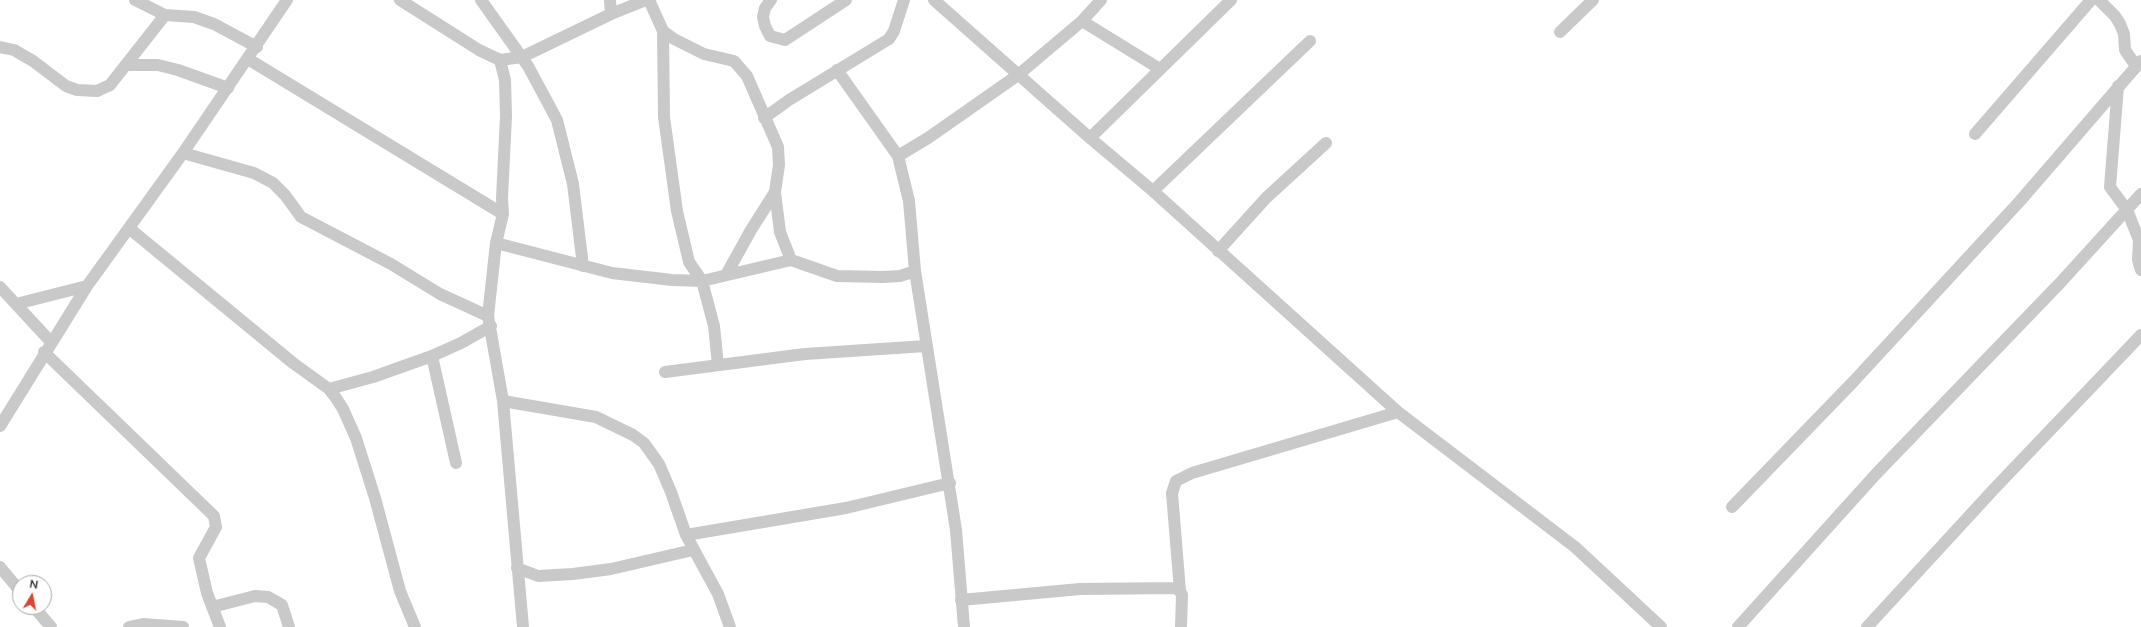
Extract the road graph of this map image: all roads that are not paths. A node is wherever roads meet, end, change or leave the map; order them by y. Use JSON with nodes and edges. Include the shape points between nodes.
{"nodes":[{"id":1,"x":135,"y":0,"type":"edge"},
{"id":2,"x":287,"y":0,"type":"edge"},
{"id":3,"x":400,"y":0,"type":"edge"},
{"id":4,"x":481,"y":0,"type":"edge"},
{"id":5,"x":610,"y":0,"type":"edge"},
{"id":6,"x":647,"y":0,"type":"edge"},
{"id":7,"x":771,"y":0,"type":"edge"},
{"id":8,"x":846,"y":0,"type":"edge"},
{"id":9,"x":904,"y":0,"type":"edge"},
{"id":10,"x":934,"y":0,"type":"edge"},
{"id":11,"x":1101,"y":0,"type":"edge"},
{"id":12,"x":1232,"y":0,"type":"edge"},
{"id":13,"x":1593,"y":0,"type":"edge"},
{"id":14,"x":2091,"y":0,"type":"edge"},
{"id":15,"x":2099,"y":0,"type":"edge"},
{"id":16,"x":611,"y":14,"type":"junction"},
{"id":17,"x":165,"y":15,"type":"junction"},
{"id":18,"x":1082,"y":22,"type":"junction"},
{"id":19,"x":663,"y":31,"type":"junction"},
{"id":20,"x":1560,"y":32,"type":"dead end"},
{"id":21,"x":1310,"y":41,"type":"dead end"},
{"id":22,"x":0,"y":47,"type":"edge"},
{"id":23,"x":257,"y":47,"type":"junction"},
{"id":24,"x":522,"y":57,"type":"junction"},
{"id":25,"x":248,"y":59,"type":"junction"},
{"id":26,"x":500,"y":60,"type":"junction"},
{"id":27,"x":2138,"y":64,"type":"edge"},
{"id":28,"x":126,"y":65,"type":"junction"},
{"id":29,"x":1160,"y":69,"type":"junction"},
{"id":30,"x":837,"y":70,"type":"junction"},
{"id":31,"x":1018,"y":75,"type":"junction"},
{"id":32,"x":2118,"y":86,"type":"junction"},
{"id":33,"x":228,"y":88,"type":"junction"},
{"id":34,"x":764,"y":118,"type":"junction"},
{"id":35,"x":1975,"y":134,"type":"dead end"},
{"id":36,"x":1090,"y":138,"type":"junction"},
{"id":37,"x":1326,"y":143,"type":"dead end"},
{"id":38,"x":183,"y":153,"type":"junction"},
{"id":39,"x":898,"y":156,"type":"junction"},
{"id":40,"x":1153,"y":191,"type":"junction"},
{"id":41,"x":775,"y":192,"type":"junction"},
{"id":42,"x":2141,"y":194,"type":"edge"},
{"id":43,"x":2127,"y":210,"type":"junction"},
{"id":44,"x":503,"y":214,"type":"junction"},
{"id":45,"x":130,"y":229,"type":"junction"},
{"id":46,"x":496,"y":243,"type":"junction"},
{"id":47,"x":1218,"y":251,"type":"junction"},
{"id":48,"x":791,"y":260,"type":"junction"},
{"id":49,"x":583,"y":266,"type":"junction"},
{"id":50,"x":2141,"y":270,"type":"edge"},
{"id":51,"x":915,"y":271,"type":"junction"},
{"id":52,"x":726,"y":275,"type":"junction"},
{"id":53,"x":702,"y":281,"type":"junction"},
{"id":54,"x":87,"y":286,"type":"junction"},
{"id":55,"x":0,"y":287,"type":"edge"},
{"id":56,"x":16,"y":304,"type":"junction"},
{"id":57,"x":489,"y":321,"type":"junction"},
{"id":58,"x":2141,"y":335,"type":"edge"},
{"id":59,"x":926,"y":346,"type":"junction"},
{"id":60,"x":48,"y":348,"type":"junction"},
{"id":61,"x":432,"y":356,"type":"junction"},
{"id":62,"x":718,"y":365,"type":"junction"},
{"id":63,"x":665,"y":372,"type":"dead end"},
{"id":64,"x":329,"y":389,"type":"junction"},
{"id":65,"x":503,"y":401,"type":"junction"},
{"id":66,"x":1398,"y":412,"type":"junction"},
{"id":67,"x":0,"y":426,"type":"edge"},
{"id":68,"x":456,"y":463,"type":"dead end"},
{"id":69,"x":950,"y":483,"type":"junction"},
{"id":70,"x":1732,"y":507,"type":"dead end"},
{"id":71,"x":686,"y":535,"type":"junction"},
{"id":72,"x":693,"y":550,"type":"junction"},
{"id":73,"x":0,"y":567,"type":"edge"},
{"id":74,"x":517,"y":568,"type":"junction"},
{"id":75,"x":12,"y":581,"type":"edge"},
{"id":76,"x":1180,"y":591,"type":"junction"},
{"id":77,"x":961,"y":600,"type":"junction"},
{"id":78,"x":212,"y":607,"type":"junction"},
{"id":79,"x":41,"y":615,"type":"edge"},
{"id":80,"x":51,"y":627,"type":"edge"},
{"id":81,"x":129,"y":627,"type":"edge"},
{"id":82,"x":183,"y":627,"type":"edge"},
{"id":83,"x":220,"y":627,"type":"edge"},
{"id":84,"x":289,"y":627,"type":"edge"},
{"id":85,"x":415,"y":627,"type":"edge"},
{"id":86,"x":523,"y":627,"type":"edge"},
{"id":87,"x":730,"y":627,"type":"edge"},
{"id":88,"x":964,"y":627,"type":"edge"},
{"id":89,"x":1181,"y":627,"type":"edge"},
{"id":90,"x":1661,"y":627,"type":"edge"},
{"id":91,"x":1738,"y":627,"type":"edge"},
{"id":92,"x":1867,"y":627,"type":"edge"}],
"edges":[{"from":1,"to":17,"type":"street"},
{"from":2,"to":23,"type":"street"},
{"from":3,"to":26,"type":"street","via":[[479,50]]},
{"from":4,"to":24,"type":"street"},
{"from":5,"to":16,"type":"street"},
{"from":6,"to":16,"type":"street"},
{"from":6,"to":19,"type":"street"},
{"from":7,"to":8,"type":"street","via":[[765,8],[765,26],[770,36],[785,40]]},
{"from":9,"to":30,"type":"street","via":[[892,35]]},
{"from":10,"to":31,"type":"street"},
{"from":11,"to":18,"type":"street"},
{"from":12,"to":29,"type":"street"},
{"from":13,"to":20,"type":"street"},
{"from":14,"to":35,"type":"street"},
{"from":15,"to":27,"type":"street","via":[[2120,24],[2124,34],[2125,50]]},
{"from":16,"to":24,"type":"street"},
{"from":17,"to":23,"type":"street","via":[[194,17],[214,24]]},
{"from":17,"to":28,"type":"street"},
{"from":18,"to":29,"type":"street"},
{"from":18,"to":31,"type":"street"},
{"from":19,"to":34,"type":"street","via":[[704,54],[734,61],[747,76]]},
{"from":19,"to":53,"type":"street","via":[[664,117],[677,211],[689,262]]},
{"from":21,"to":40,"type":"street"},
{"from":22,"to":28,"type":"street","via":[[14,50],[66,86],[77,90],[97,91],[110,85]]},
{"from":23,"to":25,"type":"street"},
{"from":24,"to":26,"type":"street"},
{"from":24,"to":49,"type":"street","via":[[546,96],[564,142],[573,184]]},
{"from":25,"to":33,"type":"street"},
{"from":25,"to":44,"type":"street"},
{"from":26,"to":44,"type":"street","via":[[505,80],[506,116]]},
{"from":27,"to":32,"type":"street"},
{"from":28,"to":33,"type":"street","via":[[158,65]]},
{"from":29,"to":36,"type":"street"},
{"from":30,"to":34,"type":"street"},
{"from":30,"to":39,"type":"street"},
{"from":31,"to":36,"type":"street"},
{"from":31,"to":39,"type":"street"},
{"from":32,"to":43,"type":"street","via":[[2110,187]]},
{"from":32,"to":70,"type":"street","via":[[2020,201],[1853,382]]},
{"from":33,"to":38,"type":"street"},
{"from":34,"to":41,"type":"street","via":[[778,147],[779,165]]},
{"from":36,"to":40,"type":"street"},
{"from":37,"to":47,"type":"street","via":[[1266,198]]},
{"from":38,"to":45,"type":"street"},
{"from":38,"to":57,"type":"street","via":[[254,173],[273,183],[301,217],[391,264]]},
{"from":39,"to":51,"type":"street","via":[[909,201]]},
{"from":40,"to":47,"type":"street"},
{"from":41,"to":48,"type":"street","via":[[780,232]]},
{"from":41,"to":52,"type":"street","via":[[750,230]]},
{"from":42,"to":43,"type":"street"},
{"from":43,"to":50,"type":"street","via":[[2139,240],[2138,260]]},
{"from":43,"to":91,"type":"street","via":[[1876,474]]},
{"from":44,"to":46,"type":"street"},
{"from":45,"to":54,"type":"street"},
{"from":45,"to":64,"type":"street","via":[[293,363]]},
{"from":46,"to":49,"type":"street"},
{"from":46,"to":57,"type":"street"},
{"from":47,"to":66,"type":"street"},
{"from":48,"to":51,"type":"street","via":[[837,276],[872,278],[900,276]]},
{"from":48,"to":52,"type":"street"},
{"from":49,"to":53,"type":"street","via":[[643,278]]},
{"from":51,"to":59,"type":"street"},
{"from":52,"to":53,"type":"street"},
{"from":53,"to":62,"type":"street","via":[[714,326]]},
{"from":54,"to":56,"type":"street"},
{"from":54,"to":60,"type":"street"},
{"from":55,"to":56,"type":"street"},
{"from":56,"to":60,"type":"street"},
{"from":57,"to":61,"type":"street","via":[[461,343]]},
{"from":57,"to":65,"type":"street"},
{"from":58,"to":92,"type":"street"},
{"from":59,"to":62,"type":"street","via":[[805,354]]},
{"from":59,"to":69,"type":"street"},
{"from":60,"to":67,"type":"street"},
{"from":60,"to":78,"type":"street","via":[[214,516],[216,527],[200,558]]},
{"from":61,"to":64,"type":"street"},
{"from":61,"to":68,"type":"street"},
{"from":62,"to":63,"type":"street"},
{"from":64,"to":85,"type":"street","via":[[343,409],[356,438],[400,591]]},
{"from":65,"to":71,"type":"street","via":[[592,415],[644,443],[659,464],[672,492]]},
{"from":65,"to":74,"type":"street"},
{"from":66,"to":76,"type":"street","via":[[1192,473],[1176,481],[1172,493]]},
{"from":66,"to":90,"type":"street","via":[[1575,547]]},
{"from":69,"to":71,"type":"street","via":[[846,508]]},
{"from":69,"to":77,"type":"street"},
{"from":71,"to":72,"type":"street"},
{"from":72,"to":74,"type":"street","via":[[611,569],[573,574],[538,576]]},
{"from":72,"to":87,"type":"street","via":[[718,594]]},
{"from":73,"to":75,"type":"street"},
{"from":74,"to":86,"type":"street"},
{"from":76,"to":77,"type":"street","via":[[1175,588],[1080,589]]},
{"from":76,"to":89,"type":"street"},
{"from":77,"to":88,"type":"street"},
{"from":78,"to":83,"type":"street"},
{"from":78,"to":84,"type":"street","via":[[255,596],[268,597],[282,605]]},
{"from":79,"to":80,"type":"street"},
{"from":81,"to":82,"type":"street","via":[[143,624]]}]}
